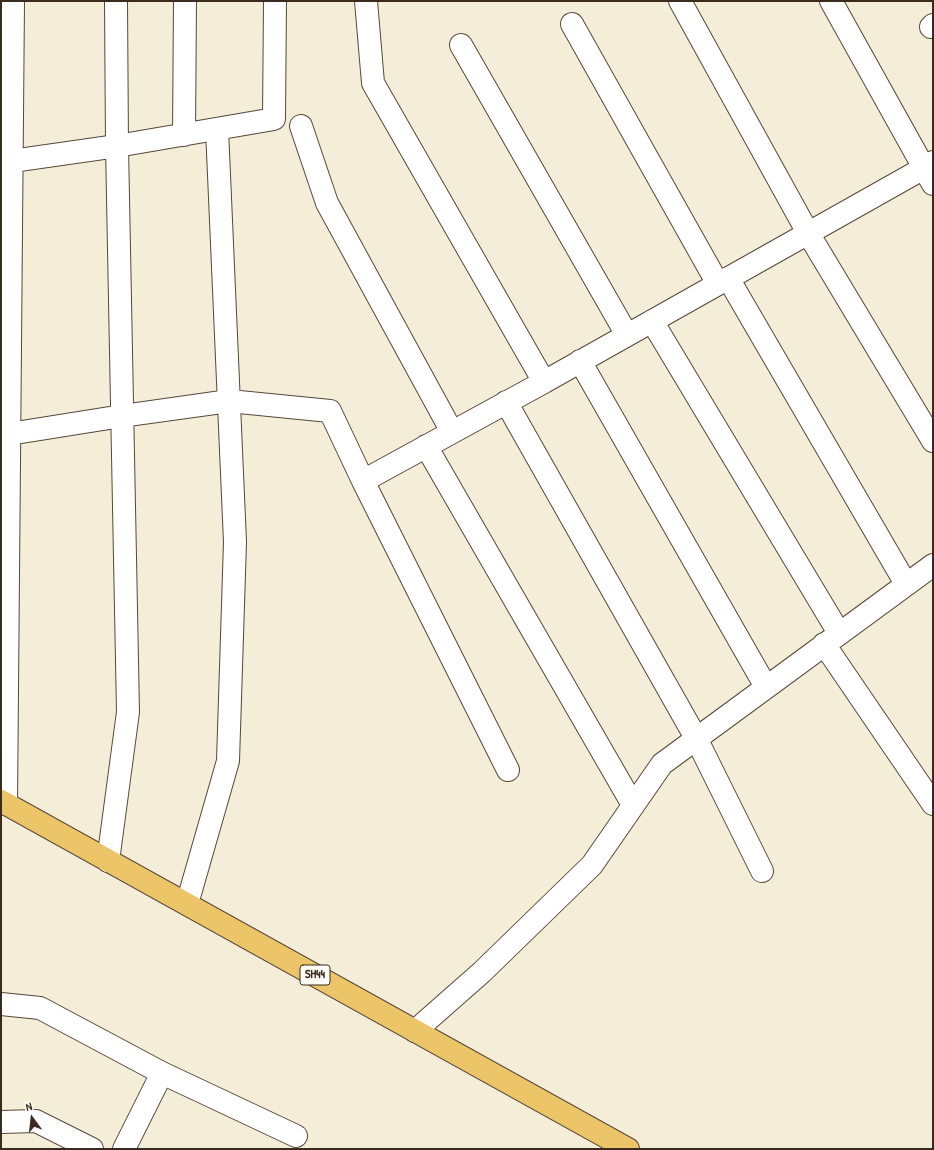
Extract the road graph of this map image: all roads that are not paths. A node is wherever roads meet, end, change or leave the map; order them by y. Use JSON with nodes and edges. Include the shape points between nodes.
{"nodes":[{"id":1,"x":13,"y":1,"type":"edge"},
{"id":2,"x":116,"y":1,"type":"edge"},
{"id":3,"x":185,"y":1,"type":"edge"},
{"id":4,"x":274,"y":1,"type":"edge"},
{"id":5,"x":366,"y":1,"type":"edge"},
{"id":6,"x":680,"y":1,"type":"edge"},
{"id":7,"x":831,"y":1,"type":"edge"},
{"id":8,"x":572,"y":24,"type":"dead end"},
{"id":9,"x":461,"y":45,"type":"dead end"},
{"id":10,"x":301,"y":126,"type":"dead end"},
{"id":11,"x":217,"y":129,"type":"junction"},
{"id":12,"x":184,"y":134,"type":"junction"},
{"id":13,"x":117,"y":146,"type":"junction"},
{"id":14,"x":6,"y":161,"type":"edge"},
{"id":15,"x":930,"y":171,"type":"edge"},
{"id":16,"x":808,"y":233,"type":"junction"},
{"id":17,"x":6,"y":264,"type":"edge"},
{"id":18,"x":723,"y":281,"type":"junction"},
{"id":19,"x":652,"y":321,"type":"junction"},
{"id":20,"x":627,"y":335,"type":"junction"},
{"id":21,"x":6,"y":361,"type":"edge"},
{"id":22,"x":580,"y":361,"type":"junction"},
{"id":23,"x":544,"y":382,"type":"junction"},
{"id":24,"x":229,"y":401,"type":"junction"},
{"id":25,"x":506,"y":402,"type":"junction"},
{"id":26,"x":122,"y":416,"type":"junction"},
{"id":27,"x":452,"y":432,"type":"junction"},
{"id":28,"x":933,"y":441,"type":"edge"},
{"id":29,"x":7,"y":445,"type":"edge"},
{"id":30,"x":426,"y":446,"type":"junction"},
{"id":31,"x":363,"y":481,"type":"junction"},
{"id":32,"x":5,"y":560,"type":"edge"},
{"id":33,"x":924,"y":576,"type":"edge"},
{"id":34,"x":832,"y":638,"type":"junction"},
{"id":35,"x":766,"y":687,"type":"junction"},
{"id":36,"x":696,"y":738,"type":"junction"},
{"id":37,"x":508,"y":770,"type":"dead end"},
{"id":38,"x":4,"y":803,"type":"edge"},
{"id":39,"x":933,"y":804,"type":"edge"},
{"id":40,"x":633,"y":806,"type":"junction"},
{"id":41,"x":108,"y":861,"type":"junction"},
{"id":42,"x":762,"y":872,"type":"dead end"},
{"id":43,"x":186,"y":904,"type":"junction"},
{"id":44,"x":1,"y":1004,"type":"edge"},
{"id":45,"x":416,"y":1031,"type":"junction"},
{"id":46,"x":162,"y":1073,"type":"junction"},
{"id":47,"x":1,"y":1122,"type":"edge"},
{"id":48,"x":296,"y":1136,"type":"dead end"},
{"id":49,"x":92,"y":1149,"type":"edge"},
{"id":50,"x":124,"y":1149,"type":"edge"},
{"id":51,"x":628,"y":1149,"type":"edge"}],
"edges":[{"from":1,"to":14,"type":"street"},
{"from":2,"to":13,"type":"street"},
{"from":3,"to":12,"type":"street"},
{"from":4,"to":11,"type":"street","via":[[274,119]]},
{"from":5,"to":23,"type":"street","via":[[373,83]]},
{"from":6,"to":16,"type":"street"},
{"from":7,"to":15,"type":"street"},
{"from":8,"to":18,"type":"street"},
{"from":9,"to":20,"type":"street"},
{"from":10,"to":27,"type":"street","via":[[327,203]]},
{"from":11,"to":12,"type":"street"},
{"from":11,"to":24,"type":"street"},
{"from":12,"to":13,"type":"street"},
{"from":13,"to":14,"type":"street"},
{"from":13,"to":26,"type":"street"},
{"from":14,"to":17,"type":"street"},
{"from":15,"to":16,"type":"street"},
{"from":16,"to":18,"type":"street"},
{"from":16,"to":28,"type":"street"},
{"from":17,"to":21,"type":"street"},
{"from":18,"to":19,"type":"street"},
{"from":18,"to":33,"type":"street"},
{"from":19,"to":20,"type":"street"},
{"from":19,"to":34,"type":"street"},
{"from":20,"to":22,"type":"street"},
{"from":21,"to":29,"type":"street"},
{"from":22,"to":23,"type":"street"},
{"from":22,"to":35,"type":"street"},
{"from":23,"to":25,"type":"street"},
{"from":24,"to":26,"type":"street"},
{"from":24,"to":31,"type":"street","via":[[330,411]]},
{"from":24,"to":43,"type":"street","via":[[235,542],[228,761]]},
{"from":25,"to":27,"type":"street"},
{"from":25,"to":36,"type":"street"},
{"from":26,"to":29,"type":"street"},
{"from":26,"to":41,"type":"street","via":[[128,712]]},
{"from":27,"to":30,"type":"street"},
{"from":29,"to":32,"type":"street"},
{"from":30,"to":31,"type":"street"},
{"from":30,"to":40,"type":"street"},
{"from":31,"to":37,"type":"street"},
{"from":32,"to":38,"type":"street"},
{"from":33,"to":34,"type":"street"},
{"from":34,"to":35,"type":"street"},
{"from":34,"to":39,"type":"street"},
{"from":35,"to":36,"type":"street"},
{"from":36,"to":40,"type":"street","via":[[662,764]]},
{"from":36,"to":42,"type":"street"},
{"from":38,"to":41,"type":"main road","number":"SH44"},
{"from":40,"to":45,"type":"street","via":[[592,865],[482,972]]},
{"from":41,"to":43,"type":"main road","number":"SH44"},
{"from":43,"to":45,"type":"main road","number":"SH44"},
{"from":44,"to":46,"type":"street","via":[[40,1008]]},
{"from":45,"to":51,"type":"main road","number":"SH44"},
{"from":46,"to":48,"type":"street"},
{"from":46,"to":50,"type":"street"},
{"from":47,"to":49,"type":"street","via":[[36,1121]]}]}
